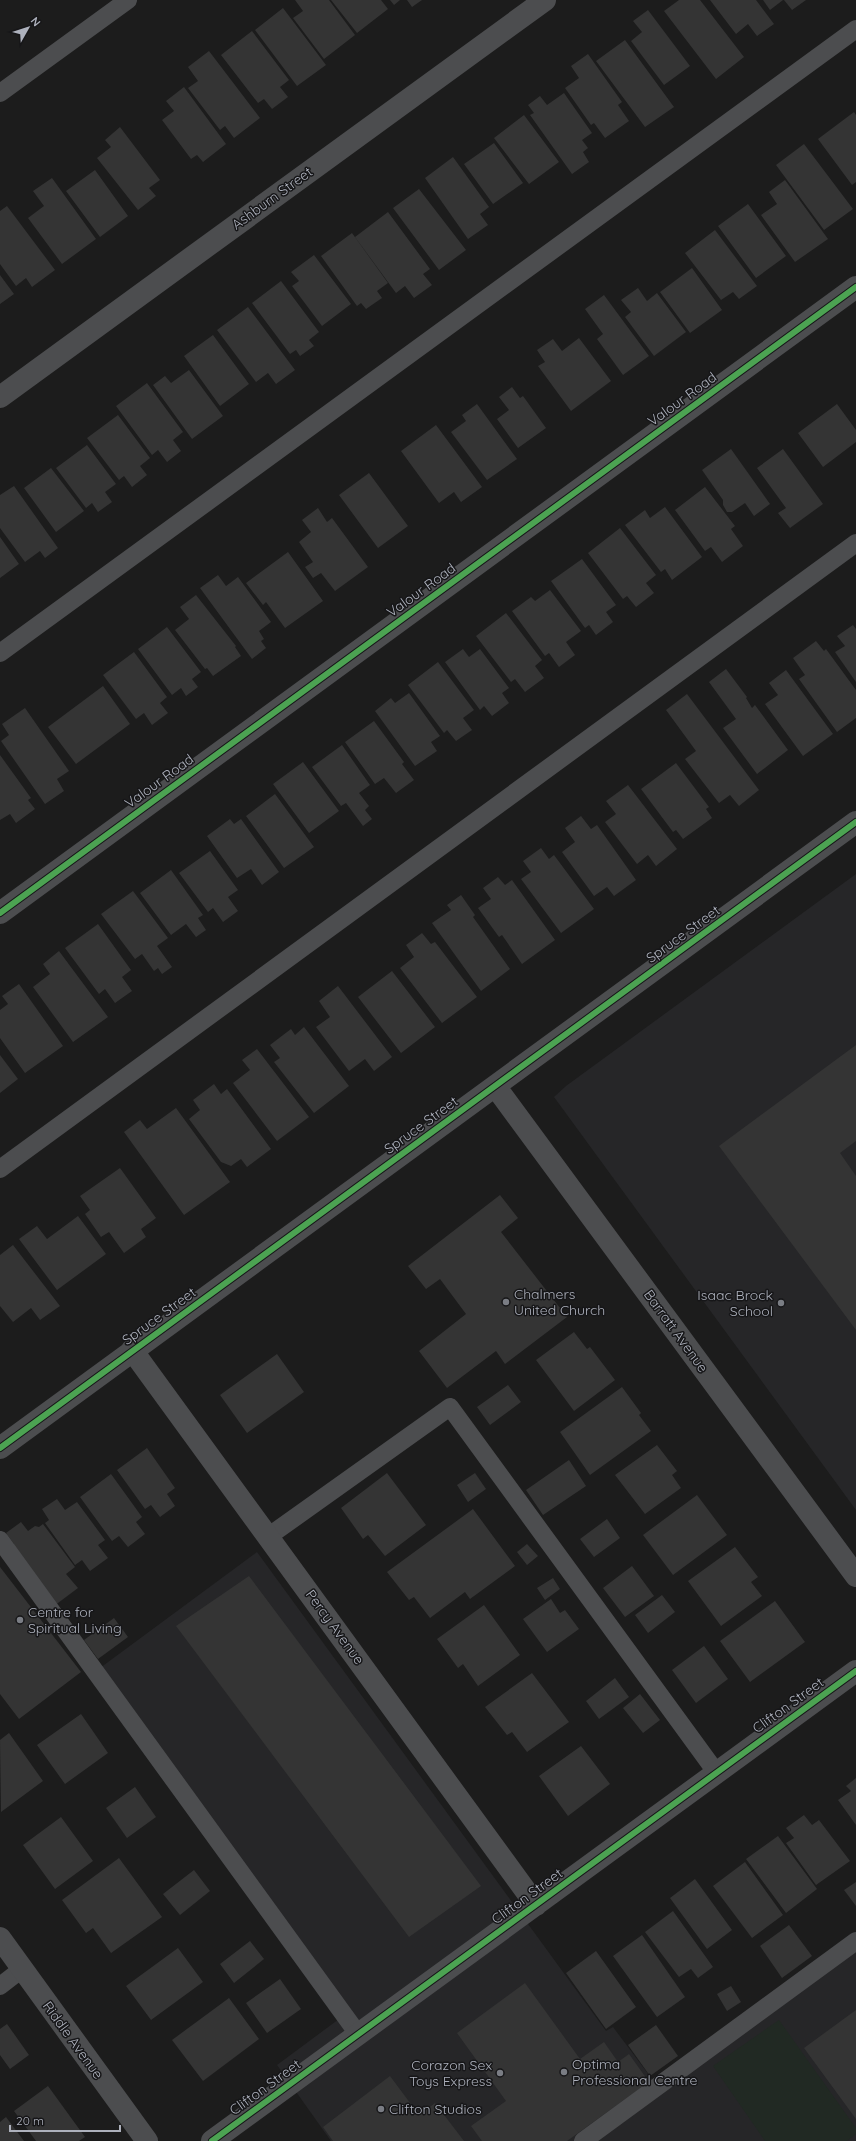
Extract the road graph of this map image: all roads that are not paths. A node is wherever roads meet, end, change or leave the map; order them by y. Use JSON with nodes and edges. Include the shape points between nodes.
{"nodes":[{"id":1,"x":128,"y":0,"type":"edge"},
{"id":2,"x":545,"y":0,"type":"edge"},
{"id":3,"x":856,"y":29,"type":"edge"},
{"id":4,"x":0,"y":93,"type":"edge"},
{"id":5,"x":856,"y":287,"type":"edge"},
{"id":6,"x":0,"y":397,"type":"edge"},
{"id":7,"x":856,"y":543,"type":"edge"},
{"id":8,"x":0,"y":653,"type":"edge"},
{"id":9,"x":856,"y":822,"type":"edge"},
{"id":10,"x":0,"y":913,"type":"edge"},
{"id":11,"x":495,"y":1086,"type":"junction"},
{"id":12,"x":0,"y":1169,"type":"edge"},
{"id":13,"x":132,"y":1350,"type":"junction"},
{"id":14,"x":0,"y":1448,"type":"edge"},
{"id":15,"x":269,"y":1536,"type":"junction"},
{"id":16,"x":0,"y":1540,"type":"edge"},
{"id":17,"x":856,"y":1576,"type":"edge"},
{"id":18,"x":856,"y":1671,"type":"edge"},
{"id":19,"x":716,"y":1772,"type":"junction"},
{"id":20,"x":536,"y":1905,"type":"junction"},
{"id":21,"x":0,"y":1938,"type":"edge"},
{"id":22,"x":856,"y":1941,"type":"edge"},
{"id":23,"x":22,"y":1969,"type":"junction"},
{"id":24,"x":0,"y":1986,"type":"edge"},
{"id":25,"x":358,"y":2034,"type":"junction"},
{"id":26,"x":147,"y":2141,"type":"edge"},
{"id":27,"x":212,"y":2141,"type":"edge"},
{"id":28,"x":583,"y":2141,"type":"edge"}],
"edges":[{"from":1,"to":4,"type":"lane"},
{"from":2,"to":6,"type":"street","name":"Ashburn Street"},
{"from":3,"to":8,"type":"lane"},
{"from":5,"to":10,"type":"street","name":"Valour Road"},
{"from":7,"to":12,"type":"lane"},
{"from":9,"to":11,"type":"street","name":"Spruce Street"},
{"from":11,"to":13,"type":"street","name":"Spruce Street"},
{"from":11,"to":17,"type":"street","name":"Barratt Avenue"},
{"from":13,"to":14,"type":"street","name":"Spruce Street"},
{"from":13,"to":15,"type":"street","name":"Percy Avenue"},
{"from":15,"to":19,"type":"lane","via":[[450,1407]]},
{"from":15,"to":20,"type":"street","name":"Percy Avenue"},
{"from":16,"to":25,"type":"lane"},
{"from":18,"to":19,"type":"street","name":"Clifton Street"},
{"from":19,"to":20,"type":"street","name":"Clifton Street"},
{"from":20,"to":25,"type":"street","name":"Clifton Street"},
{"from":21,"to":23,"type":"street","name":"Riddle Avenue"},
{"from":22,"to":28,"type":"lane"},
{"from":23,"to":24,"type":"lane"},
{"from":23,"to":26,"type":"street","name":"Riddle Avenue"},
{"from":25,"to":27,"type":"street","name":"Clifton Street"}]}
